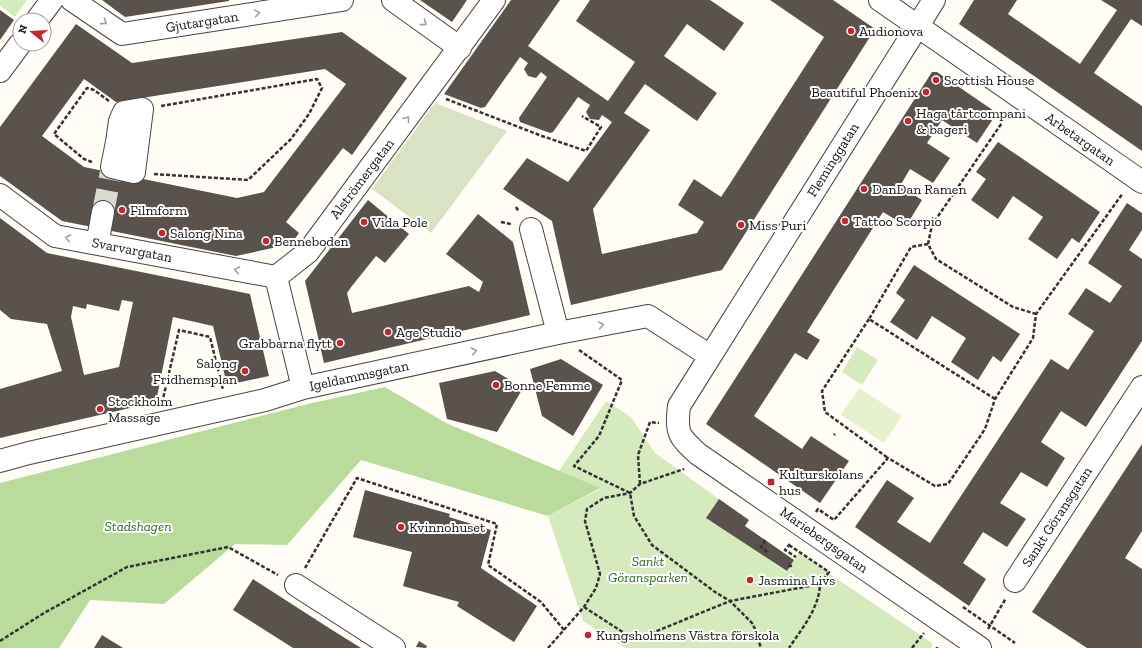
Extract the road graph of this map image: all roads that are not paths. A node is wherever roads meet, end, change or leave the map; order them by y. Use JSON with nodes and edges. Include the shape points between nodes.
{"nodes":[{"id":1,"x":52,"y":0,"type":"edge"},
{"id":2,"x":72,"y":0,"type":"edge"},
{"id":3,"x":342,"y":0,"type":"edge"},
{"id":4,"x":393,"y":0,"type":"edge"},
{"id":5,"x":494,"y":0,"type":"edge"},
{"id":6,"x":880,"y":0,"type":"edge"},
{"id":7,"x":934,"y":0,"type":"edge"},
{"id":8,"x":43,"y":12,"type":"edge"},
{"id":9,"x":918,"y":26,"type":"junction"},
{"id":10,"x":460,"y":48,"type":"junction"},
{"id":11,"x":14,"y":52,"type":"edge"},
{"id":12,"x":0,"y":72,"type":"edge"},
{"id":13,"x":134,"y":172,"type":"joint"},
{"id":14,"x":1138,"y":179,"type":"edge"},
{"id":15,"x":0,"y":195,"type":"edge"},
{"id":16,"x":104,"y":212,"type":"tunnel mouth"},
{"id":17,"x":531,"y":229,"type":"dead end"},
{"id":18,"x":94,"y":243,"type":"junction"},
{"id":19,"x":276,"y":277,"type":"junction"},
{"id":20,"x":566,"y":340,"type":"junction"},
{"id":21,"x":710,"y":356,"type":"junction"},
{"id":22,"x":303,"y":388,"type":"junction"},
{"id":23,"x":1142,"y":388,"type":"edge"},
{"id":24,"x":677,"y":425,"type":"joint"},
{"id":25,"x":0,"y":461,"type":"edge"},
{"id":26,"x":1015,"y":581,"type":"road end"},
{"id":27,"x":296,"y":584,"type":"road end"},
{"id":28,"x":977,"y":647,"type":"edge"},
{"id":29,"x":394,"y":648,"type":"edge"}],
"edges":[{"from":1,"to":8,"type":"street"},
{"from":2,"to":3,"type":"street","name":"Gjutargatan","one_way":true,"via":[[122,34]]},
{"from":4,"to":10,"type":"street","one_way":true},
{"from":5,"to":10,"type":"street","name":"Alströmergatan"},
{"from":6,"to":9,"type":"street","name":"Arbetargatan"},
{"from":7,"to":9,"type":"street","name":"Fleminggatan"},
{"from":9,"to":14,"type":"street","name":"Arbetargatan"},
{"from":9,"to":21,"type":"street","name":"Fleminggatan"},
{"from":19,"to":10,"type":"street","name":"Alströmergatan","one_way":true,"via":[[308,252]]},
{"from":11,"to":12,"type":"street"},
{"from":13,"to":13,"type":"street","via":[[112,167],[120,121],[133,111]]},
{"from":18,"to":15,"type":"street","name":"Svarvargatan","one_way":true,"via":[[55,236]]},
{"from":16,"to":18,"type":"street"},
{"from":17,"to":20,"type":"street"},
{"from":19,"to":18,"type":"street","name":"Svarvargatan","one_way":true},
{"from":19,"to":22,"type":"street"},
{"from":20,"to":21,"type":"street","name":"Igeldammsgatan","one_way":true,"via":[[648,316]]},
{"from":22,"to":20,"type":"street","name":"Igeldammsgatan","one_way":true,"via":[[436,360]]},
{"from":21,"to":24,"type":"street","name":"Fleminggatan","via":[[680,406]]},
{"from":22,"to":25,"type":"street","name":"Igeldammsgatan","via":[[265,400]]},
{"from":23,"to":26,"type":"street","name":"Sankt Göransgatan"},
{"from":24,"to":28,"type":"street","name":"Mariebergsgatan","via":[[686,444],[698,454]]},
{"from":27,"to":29,"type":"street"}]}
